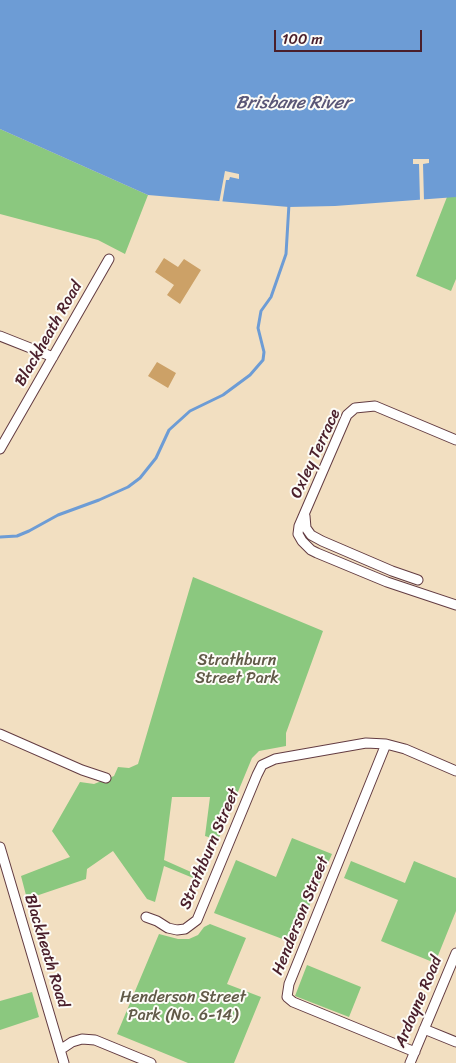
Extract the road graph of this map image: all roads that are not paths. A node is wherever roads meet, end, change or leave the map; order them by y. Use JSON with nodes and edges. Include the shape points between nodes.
{"nodes":[{"id":1,"x":109,"y":259,"type":"dead end"},
{"id":2,"x":0,"y":336,"type":"edge"},
{"id":3,"x":53,"y":357,"type":"junction"},
{"id":4,"x":456,"y":440,"type":"edge"},
{"id":5,"x":0,"y":450,"type":"edge"},
{"id":6,"x":305,"y":513,"type":"junction"},
{"id":7,"x":392,"y":571,"type":"junction"},
{"id":8,"x":418,"y":580,"type":"dead end"},
{"id":9,"x":387,"y":582,"type":"junction"},
{"id":10,"x":456,"y":605,"type":"edge"},
{"id":11,"x":0,"y":734,"type":"edge"},
{"id":12,"x":386,"y":744,"type":"junction"},
{"id":13,"x":456,"y":771,"type":"edge"},
{"id":14,"x":106,"y":778,"type":"dead end"},
{"id":15,"x":0,"y":847,"type":"edge"},
{"id":16,"x":146,"y":917,"type":"dead end"},
{"id":17,"x":456,"y":953,"type":"edge"},
{"id":18,"x":424,"y":1029,"type":"junction"},
{"id":19,"x":456,"y":1042,"type":"edge"},
{"id":20,"x":60,"y":1050,"type":"junction"},
{"id":21,"x":415,"y":1052,"type":"junction"},
{"id":22,"x":64,"y":1063,"type":"edge"},
{"id":23,"x":151,"y":1063,"type":"edge"},
{"id":24,"x":410,"y":1063,"type":"edge"}],
"edges":[{"from":1,"to":3,"type":"street","name":"Blackheath Road"},
{"from":2,"to":3,"type":"street"},
{"from":3,"to":5,"type":"street","name":"Blackheath Road"},
{"from":4,"to":6,"type":"street","name":"Oxley Terrace","via":[[375,406],[355,408],[347,415]]},
{"from":6,"to":7,"type":"street","name":"Oxley Terrace","via":[[306,528],[311,534]]},
{"from":6,"to":9,"type":"street","name":"Oxley Terrace","via":[[298,534],[310,550]]},
{"from":7,"to":8,"type":"street","name":"Oxley Terrace"},
{"from":7,"to":9,"type":"street"},
{"from":9,"to":10,"type":"street","name":"Oxley Terrace"},
{"from":11,"to":14,"type":"street"},
{"from":12,"to":13,"type":"street"},
{"from":12,"to":16,"type":"street","name":"Strathburn Street","via":[[366,742],[275,759],[262,765],[197,920],[185,929],[177,930]]},
{"from":12,"to":21,"type":"street","name":"Henderson Street","via":[[286,993],[293,1002]]},
{"from":15,"to":20,"type":"street","name":"Blackheath Road"},
{"from":17,"to":18,"type":"street","name":"Ardoyne Road"},
{"from":18,"to":19,"type":"street"},
{"from":18,"to":21,"type":"street","name":"Ardoyne Road"},
{"from":20,"to":22,"type":"street","name":"Blackheath Road"},
{"from":20,"to":23,"type":"street","via":[[82,1039],[95,1040]]},
{"from":21,"to":24,"type":"street","name":"Ardoyne Road"}]}
